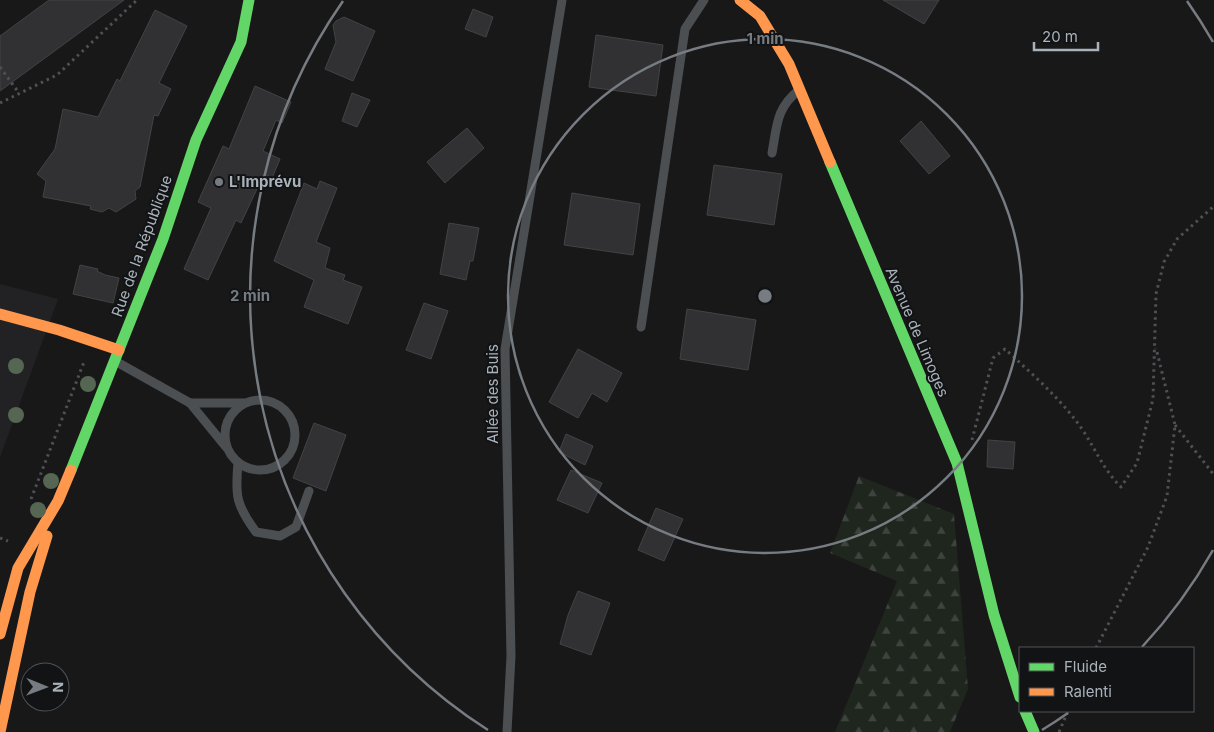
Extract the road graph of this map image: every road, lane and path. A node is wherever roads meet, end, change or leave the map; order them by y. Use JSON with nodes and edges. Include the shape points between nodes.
{"nodes":[{"id":1,"x":137,"y":0,"type":"edge"},
{"id":2,"x":249,"y":0,"type":"edge"},
{"id":3,"x":562,"y":0,"type":"edge"},
{"id":4,"x":704,"y":0,"type":"edge"},
{"id":5,"x":740,"y":0,"type":"edge"},
{"id":6,"x":0,"y":67,"type":"edge"},
{"id":7,"x":800,"y":90,"type":"junction"},
{"id":8,"x":19,"y":93,"type":"junction"},
{"id":9,"x":0,"y":103,"type":"edge"},
{"id":10,"x":772,"y":154,"type":"dead end"},
{"id":11,"x":1214,"y":206,"type":"edge"},
{"id":12,"x":0,"y":314,"type":"edge"},
{"id":13,"x":641,"y":327,"type":"dead end"},
{"id":14,"x":92,"y":340,"type":"junction"},
{"id":15,"x":1155,"y":344,"type":"junction"},
{"id":16,"x":117,"y":355,"type":"junction"},
{"id":17,"x":190,"y":403,"type":"junction"},
{"id":18,"x":245,"y":403,"type":"junction"},
{"id":19,"x":1175,"y":424,"type":"junction"},
{"id":20,"x":227,"y":449,"type":"junction"},
{"id":21,"x":238,"y":463,"type":"junction"},
{"id":22,"x":957,"y":464,"type":"junction"},
{"id":23,"x":1214,"y":475,"type":"edge"},
{"id":24,"x":309,"y":491,"type":"dead end"},
{"id":25,"x":58,"y":501,"type":"junction"},
{"id":26,"x":28,"y":507,"type":"dead end"},
{"id":27,"x":0,"y":538,"type":"edge"},
{"id":28,"x":8,"y":541,"type":"dead end"},
{"id":29,"x":0,"y":634,"type":"edge"},
{"id":30,"x":1097,"y":647,"type":"edge"},
{"id":31,"x":1019,"y":694,"type":"edge"},
{"id":32,"x":1025,"y":712,"type":"edge"},
{"id":33,"x":1068,"y":712,"type":"edge"},
{"id":34,"x":0,"y":732,"type":"edge"},
{"id":35,"x":507,"y":732,"type":"edge"},
{"id":36,"x":1034,"y":732,"type":"edge"},
{"id":37,"x":1059,"y":732,"type":"edge"}],
"edges":[{"from":1,"to":8,"type":"path","via":[[56,75]]},
{"from":2,"to":16,"type":"main road","name":"Rue de la République","via":[[241,42],[196,140],[164,240]]},
{"from":3,"to":35,"type":"lane","name":"Allée des Buis","via":[[505,349],[511,656]]},
{"from":4,"to":13,"type":"lane","via":[[686,29]]},
{"from":5,"to":7,"type":"main road","name":"Avenue de Limoges","via":[[760,16],[789,64]]},
{"from":6,"to":8,"type":"path"},
{"from":7,"to":10,"type":"lane","via":[[779,112]]},
{"from":7,"to":22,"type":"main road","name":"Avenue de Limoges"},
{"from":8,"to":9,"type":"path"},
{"from":11,"to":15,"type":"path","via":[[1177,239],[1164,262],[1156,294]]},
{"from":12,"to":14,"type":"main road"},
{"from":14,"to":16,"type":"main road"},
{"from":14,"to":26,"type":"path"},
{"from":15,"to":19,"type":"path"},
{"from":15,"to":22,"type":"path","via":[[1153,399],[1137,463],[1121,487],[1107,473],[1076,422],[1005,349],[993,358],[971,444]]},
{"from":16,"to":17,"type":"lane"},
{"from":16,"to":25,"type":"main road","name":"Rue de la République"},
{"from":17,"to":18,"type":"lane"},
{"from":17,"to":20,"type":"lane"},
{"from":18,"to":20,"type":"lane","via":[[229,418],[225,428]]},
{"from":18,"to":21,"type":"lane","via":[[256,400],[278,405],[293,422],[294,439],[289,455],[271,469],[248,469]]},
{"from":19,"to":23,"type":"path"},
{"from":19,"to":30,"type":"path","via":[[1167,496],[1148,547]]},
{"from":20,"to":21,"type":"lane"},
{"from":21,"to":24,"type":"lane","via":[[235,492],[244,515],[256,532],[280,536],[296,527]]},
{"from":22,"to":31,"type":"main road","name":"Avenue de Limoges","via":[[994,614]]},
{"from":25,"to":29,"type":"main road","name":"Rue de la République","via":[[18,568]]},
{"from":25,"to":34,"type":"main road","name":"Rue de la République","via":[[30,592]]},
{"from":27,"to":28,"type":"path"},
{"from":32,"to":36,"type":"main road"},
{"from":33,"to":37,"type":"path"}]}
